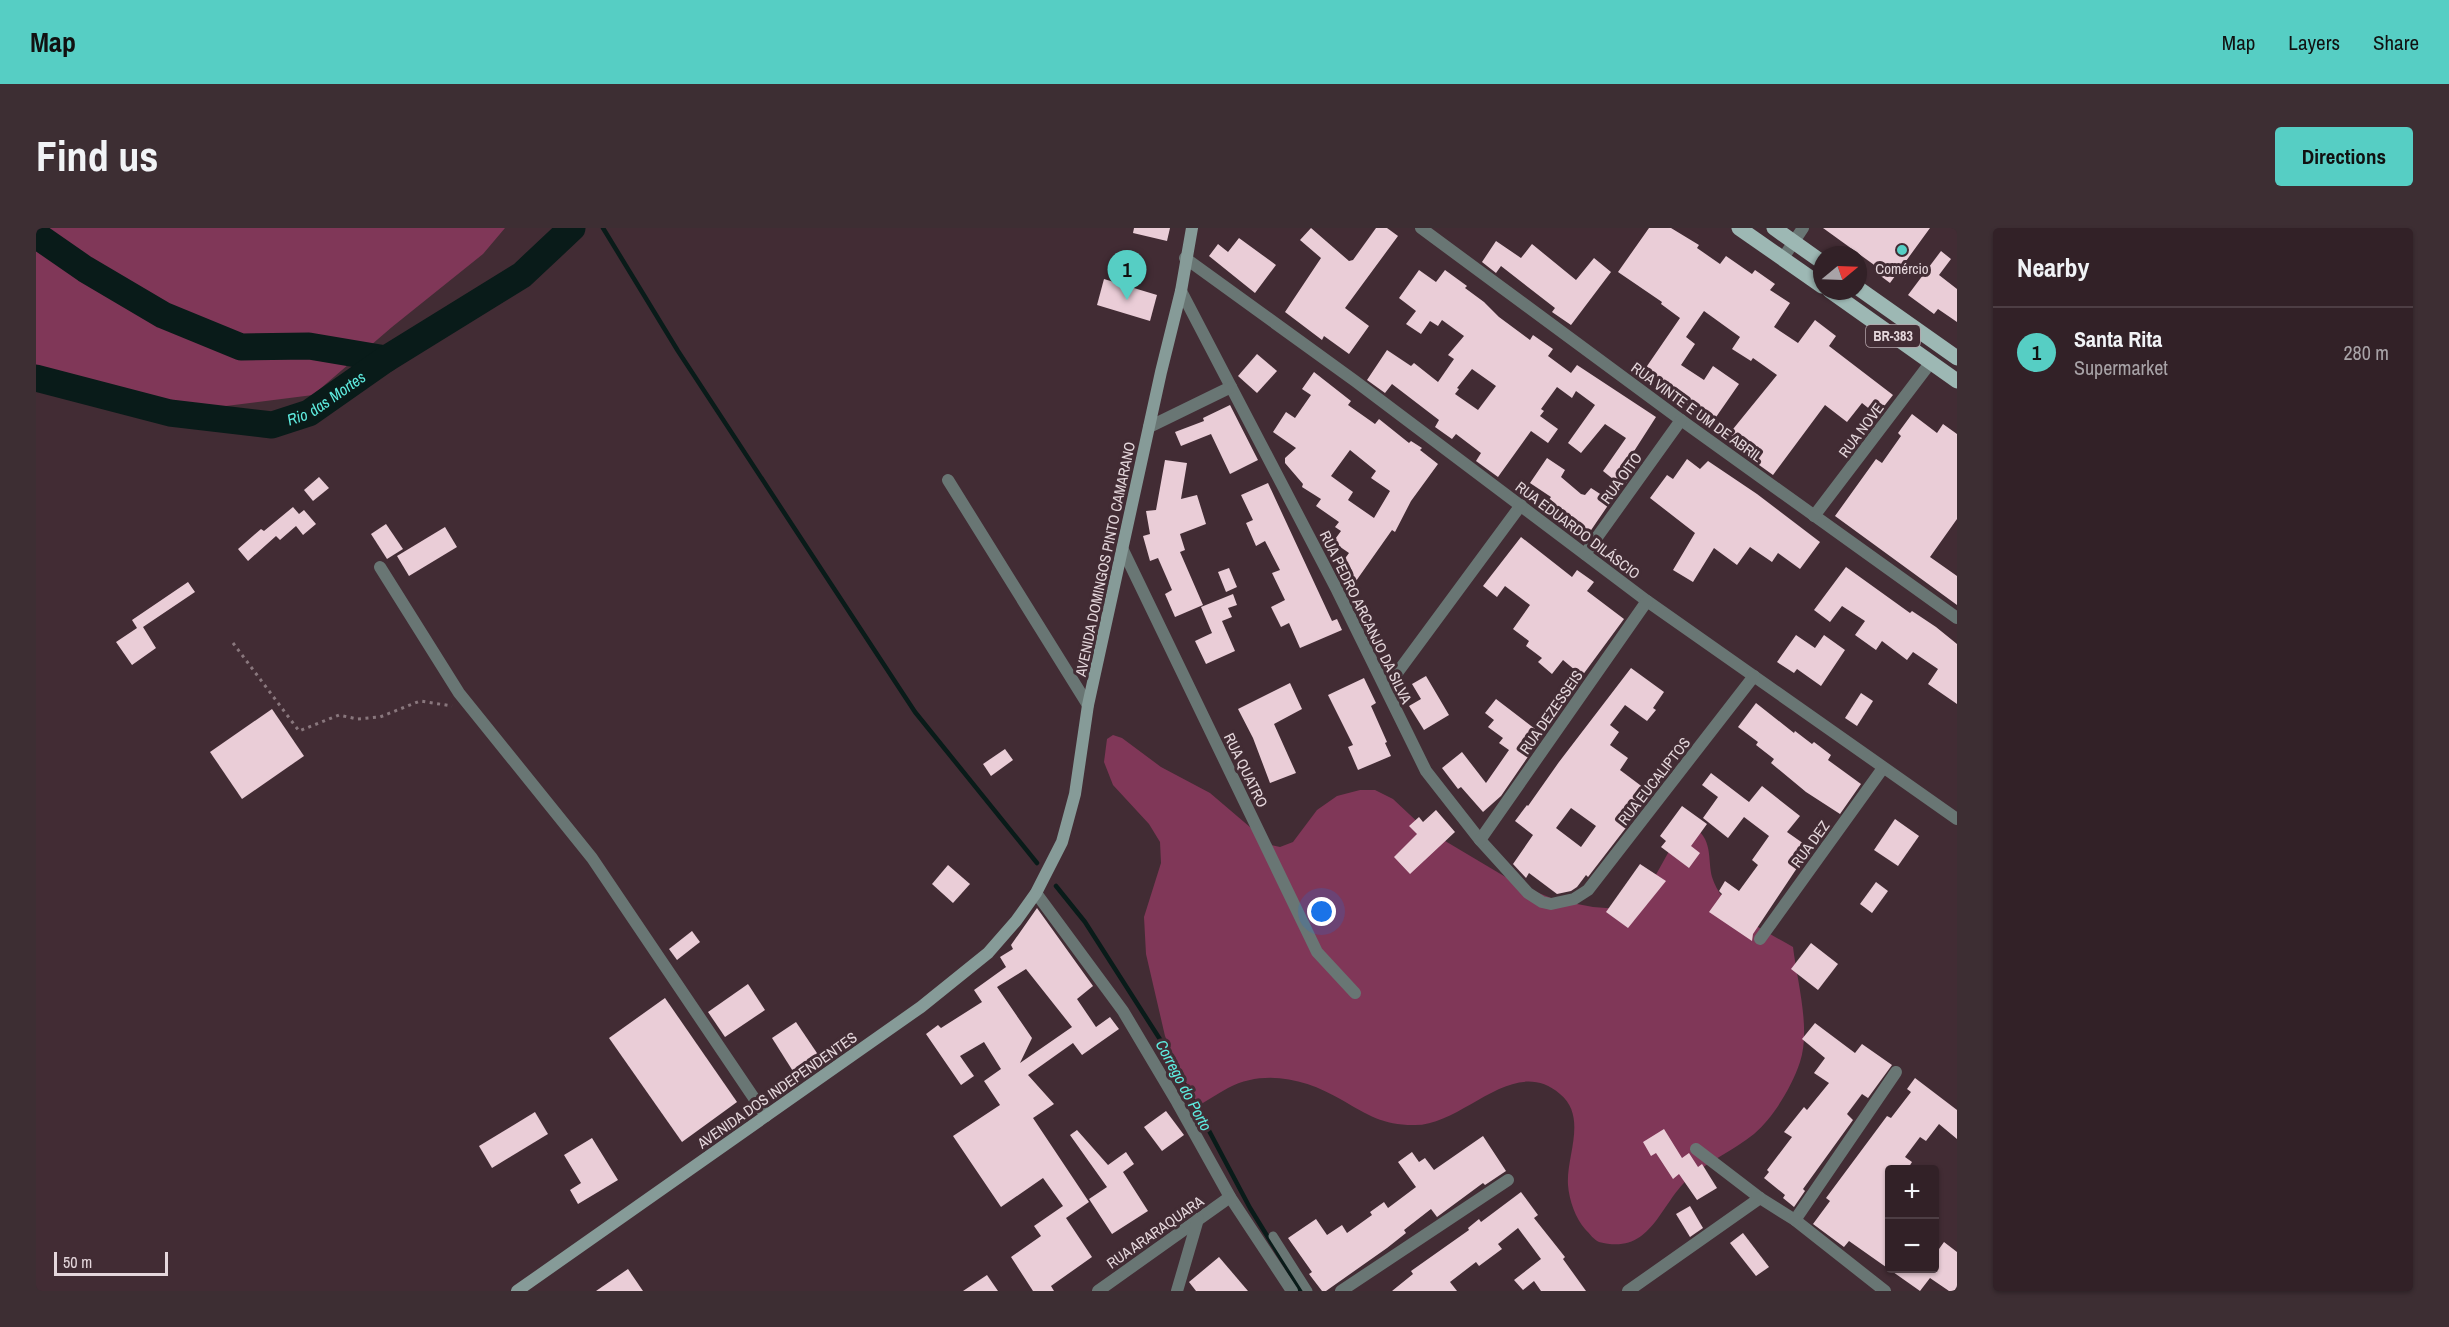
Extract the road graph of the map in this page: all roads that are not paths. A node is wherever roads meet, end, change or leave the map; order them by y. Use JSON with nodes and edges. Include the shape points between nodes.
{"nodes":[{"id":1,"x":1192,"y":228,"type":"edge"},
{"id":2,"x":1421,"y":228,"type":"edge"},
{"id":3,"x":1738,"y":228,"type":"edge"},
{"id":4,"x":1774,"y":228,"type":"edge"},
{"id":5,"x":1803,"y":228,"type":"edge"},
{"id":6,"x":1793,"y":241,"type":"junction"},
{"id":7,"x":1813,"y":255,"type":"edge"},
{"id":8,"x":1185,"y":258,"type":"junction"},
{"id":9,"x":1783,"y":258,"type":"junction"},
{"id":10,"x":1813,"y":280,"type":"edge"},
{"id":11,"x":1181,"y":291,"type":"junction"},
{"id":12,"x":1867,"y":294,"type":"edge"},
{"id":13,"x":1843,"y":300,"type":"edge"},
{"id":14,"x":1957,"y":358,"type":"edge"},
{"id":15,"x":1932,"y":362,"type":"junction"},
{"id":16,"x":1957,"y":381,"type":"edge"},
{"id":17,"x":1231,"y":387,"type":"junction"},
{"id":18,"x":1681,"y":420,"type":"junction"},
{"id":19,"x":1149,"y":427,"type":"junction"},
{"id":20,"x":948,"y":480,"type":"dead end"},
{"id":21,"x":1521,"y":505,"type":"junction"},
{"id":22,"x":1814,"y":516,"type":"junction"},
{"id":23,"x":1123,"y":550,"type":"junction"},
{"id":24,"x":1585,"y":554,"type":"junction"},
{"id":25,"x":380,"y":567,"type":"dead end"},
{"id":26,"x":1647,"y":601,"type":"junction"},
{"id":27,"x":1957,"y":618,"type":"edge"},
{"id":28,"x":1754,"y":676,"type":"junction"},
{"id":29,"x":1386,"y":688,"type":"junction"},
{"id":30,"x":1088,"y":705,"type":"junction"},
{"id":31,"x":1883,"y":768,"type":"junction"},
{"id":32,"x":1957,"y":819,"type":"edge"},
{"id":33,"x":1480,"y":840,"type":"junction"},
{"id":34,"x":1036,"y":893,"type":"junction"},
{"id":35,"x":1574,"y":899,"type":"joint"},
{"id":36,"x":1761,"y":939,"type":"dead end"},
{"id":37,"x":1355,"y":993,"type":"dead end"},
{"id":38,"x":1896,"y":1072,"type":"dead end"},
{"id":39,"x":766,"y":1116,"type":"junction"},
{"id":40,"x":1696,"y":1149,"type":"dead end"},
{"id":41,"x":1508,"y":1180,"type":"dead end"},
{"id":42,"x":1230,"y":1197,"type":"junction"},
{"id":43,"x":1760,"y":1198,"type":"junction"},
{"id":44,"x":1198,"y":1219,"type":"junction"},
{"id":45,"x":1795,"y":1220,"type":"junction"},
{"id":46,"x":1273,"y":1236,"type":"dead end"},
{"id":47,"x":518,"y":1291,"type":"edge"},
{"id":48,"x":1098,"y":1291,"type":"edge"},
{"id":49,"x":1177,"y":1291,"type":"edge"},
{"id":50,"x":1292,"y":1291,"type":"edge"},
{"id":51,"x":1308,"y":1291,"type":"edge"},
{"id":52,"x":1341,"y":1291,"type":"edge"},
{"id":53,"x":1628,"y":1291,"type":"edge"},
{"id":54,"x":1885,"y":1291,"type":"edge"}],
"edges":[{"from":1,"to":8,"type":"main road","name":"AVENIDA DOMINGOS PINTO CAMARANO"},
{"from":2,"to":18,"type":"street","name":"RUA VINTE E UM DE ABRIL"},
{"from":3,"to":9,"type":"main road"},
{"from":4,"to":6,"type":"main road"},
{"from":5,"to":6,"type":"street"},
{"from":6,"to":7,"type":"main road"},
{"from":6,"to":9,"type":"street"},
{"from":8,"to":11,"type":"main road","name":"AVENIDA DOMINGOS PINTO CAMARANO"},
{"from":8,"to":21,"type":"street","name":"RUA EDUARDO DILÁSCIO"},
{"from":9,"to":10,"type":"main road"},
{"from":11,"to":17,"type":"street","name":"RUA PEDRO ARCANJO DA SILVA"},
{"from":11,"to":19,"type":"main road","name":"AVENIDA DOMINGOS PINTO CAMARANO"},
{"from":12,"to":14,"type":"main road","number":"BR-383"},
{"from":13,"to":15,"type":"main road","number":"BR-383"},
{"from":15,"to":16,"type":"main road","number":"BR-383"},
{"from":15,"to":22,"type":"street","name":"RUA NOVE"},
{"from":17,"to":19,"type":"street"},
{"from":17,"to":29,"type":"street","name":"RUA PEDRO ARCANJO DA SILVA"},
{"from":18,"to":22,"type":"street","name":"RUA VINTE E UM DE ABRIL"},
{"from":18,"to":24,"type":"street","name":"RUA OITO"},
{"from":19,"to":23,"type":"main road","name":"AVENIDA DOMINGOS PINTO CAMARANO"},
{"from":20,"to":30,"type":"street"},
{"from":21,"to":24,"type":"street","name":"RUA EDUARDO DILÁSCIO"},
{"from":21,"to":29,"type":"street"},
{"from":22,"to":27,"type":"street","name":"RUA VINTE E UM DE ABRIL"},
{"from":23,"to":30,"type":"main road","name":"AVENIDA DOMINGOS PINTO CAMARANO"},
{"from":23,"to":37,"type":"street","name":"RUA QUATRO","via":[[1317,952]]},
{"from":24,"to":26,"type":"street","name":"RUA EDUARDO DILÁSCIO"},
{"from":25,"to":39,"type":"street","via":[[459,693],[592,858]]},
{"from":26,"to":28,"type":"street","name":"RUA EDUARDO DILÁSCIO"},
{"from":26,"to":33,"type":"street","name":"RUA DEZESSEIS"},
{"from":28,"to":31,"type":"street","name":"RUA EDUARDO DILÁSCIO"},
{"from":28,"to":35,"type":"street","name":"RUA EUCALIPTOS","via":[[1588,890]]},
{"from":29,"to":33,"type":"street","name":"RUA PEDRO ARCANJO DA SILVA","via":[[1426,771]]},
{"from":30,"to":34,"type":"main road","name":"AVENIDA DOMINGOS PINTO CAMARANO","via":[[1075,794],[1065,832]]},
{"from":31,"to":32,"type":"street","name":"RUA EDUARDO DILÁSCIO"},
{"from":31,"to":36,"type":"street","name":"RUA DEZ"},
{"from":33,"to":35,"type":"street","name":"RUA PEDRO ARCANJO DA SILVA","via":[[1542,902]]},
{"from":34,"to":39,"type":"main road","name":"AVENIDA DOS INDEPENDENTES","via":[[988,953],[953,982]]},
{"from":34,"to":42,"type":"street","via":[[1123,1011]]},
{"from":38,"to":45,"type":"street"},
{"from":39,"to":47,"type":"main road","name":"AVENIDA DOS INDEPENDENTES"},
{"from":40,"to":43,"type":"street"},
{"from":41,"to":52,"type":"street"},
{"from":42,"to":44,"type":"street","name":"RUA ARARAQUARA"},
{"from":42,"to":50,"type":"street"},
{"from":43,"to":45,"type":"street"},
{"from":43,"to":53,"type":"street"},
{"from":44,"to":48,"type":"street","name":"RUA ARARAQUARA"},
{"from":44,"to":49,"type":"street"},
{"from":45,"to":54,"type":"street"},
{"from":46,"to":51,"type":"lane"}]}
